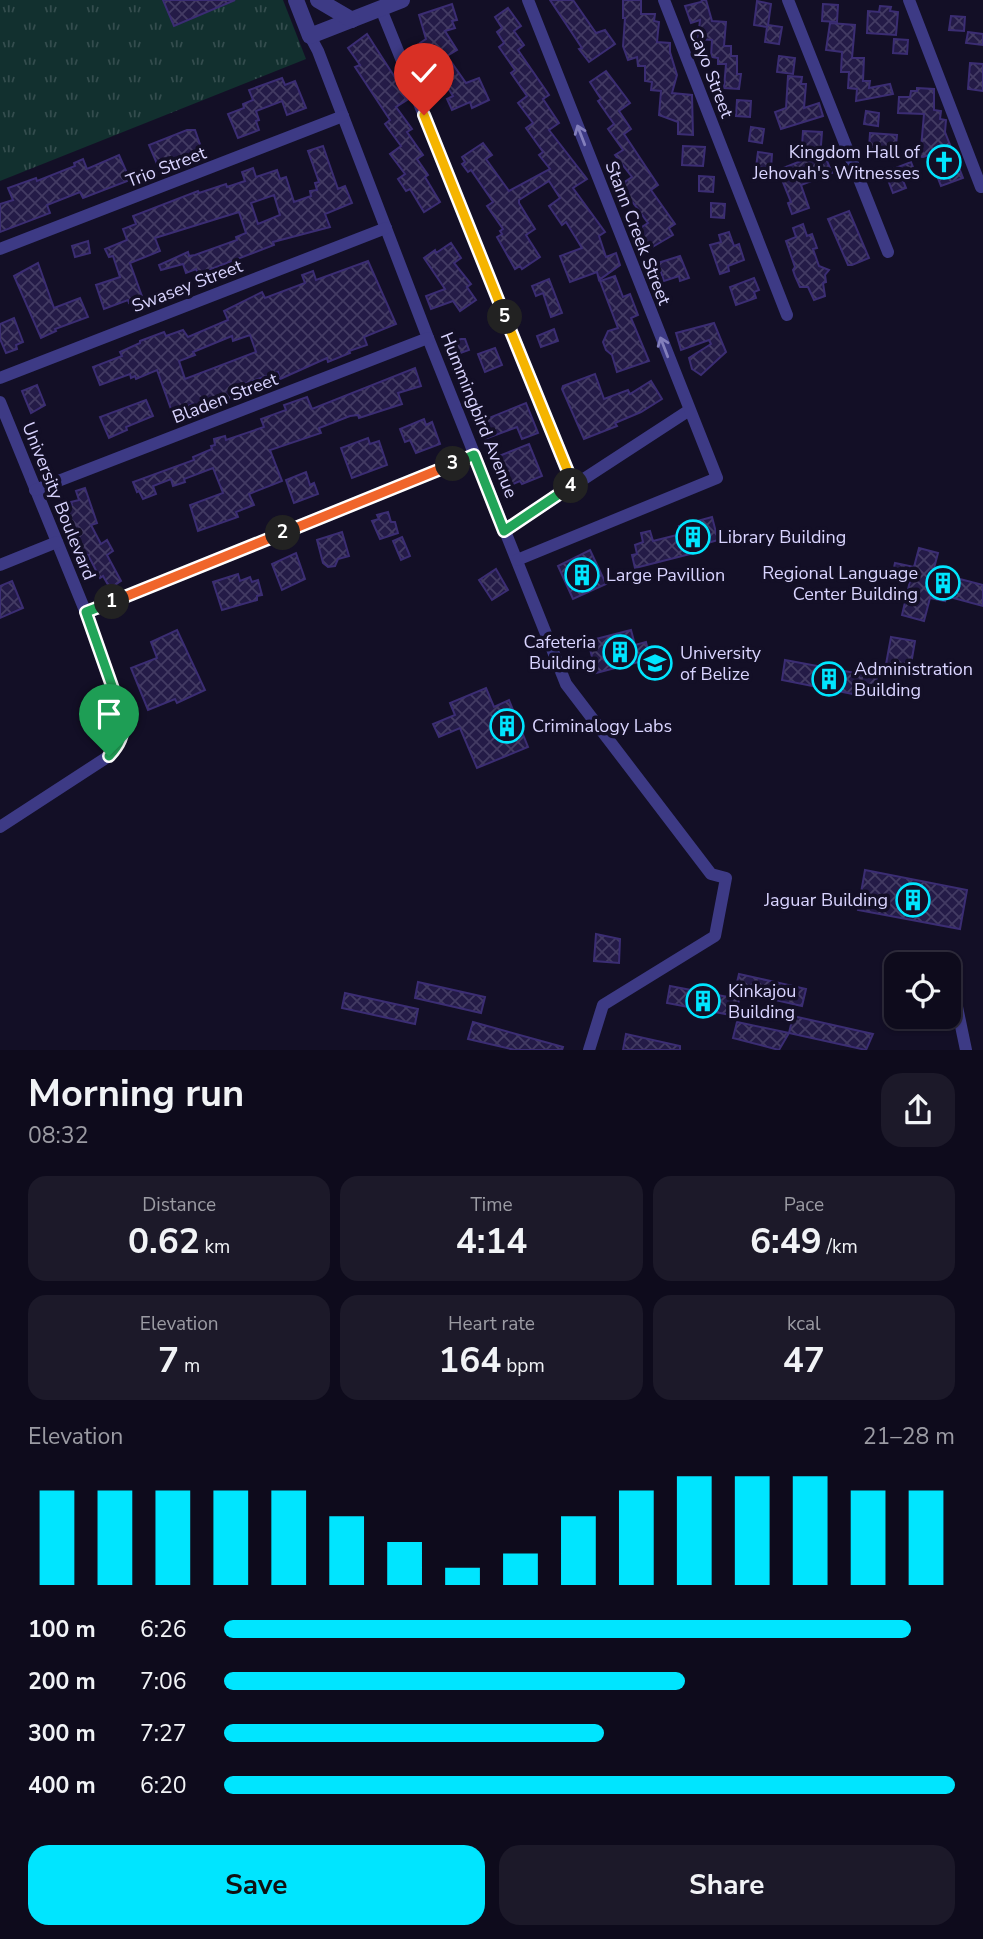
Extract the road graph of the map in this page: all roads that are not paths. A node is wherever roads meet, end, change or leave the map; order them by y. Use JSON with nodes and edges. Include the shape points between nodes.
{"nodes":[{"id":1,"x":296,"y":0,"type":"edge"},
{"id":2,"x":318,"y":0,"type":"edge"},
{"id":3,"x":402,"y":0,"type":"edge"},
{"id":4,"x":528,"y":0,"type":"edge"},
{"id":5,"x":664,"y":0,"type":"edge"},
{"id":6,"x":788,"y":0,"type":"edge"},
{"id":7,"x":909,"y":0,"type":"edge"},
{"id":8,"x":381,"y":9,"type":"junction"},
{"id":9,"x":352,"y":20,"type":"junction"},
{"id":10,"x":310,"y":36,"type":"junction"},
{"id":11,"x":343,"y":116,"type":"junction"},
{"id":12,"x":981,"y":187,"type":"edge"},
{"id":13,"x":386,"y":228,"type":"junction"},
{"id":14,"x":0,"y":249,"type":"edge"},
{"id":15,"x":888,"y":252,"type":"dead end"},
{"id":16,"x":787,"y":315,"type":"dead end"},
{"id":17,"x":428,"y":338,"type":"junction"},
{"id":18,"x":0,"y":378,"type":"edge"},
{"id":19,"x":0,"y":402,"type":"edge"},
{"id":20,"x":688,"y":411,"type":"junction"},
{"id":21,"x":474,"y":455,"type":"junction"},
{"id":22,"x":573,"y":484,"type":"junction"},
{"id":23,"x":35,"y":490,"type":"junction"},
{"id":24,"x":504,"y":531,"type":"junction"},
{"id":25,"x":57,"y":542,"type":"junction"},
{"id":26,"x":517,"y":561,"type":"junction"},
{"id":27,"x":0,"y":565,"type":"edge"},
{"id":28,"x":86,"y":612,"type":"junction"},
{"id":29,"x":0,"y":827,"type":"edge"},
{"id":30,"x":961,"y":1026,"type":"edge"},
{"id":31,"x":589,"y":1050,"type":"edge"},
{"id":32,"x":966,"y":1050,"type":"edge"}],
"edges":[{"from":1,"to":10,"type":"street","name":"Hummingbird Avenue"},
{"from":2,"to":9,"type":"street"},
{"from":3,"to":8,"type":"street"},
{"from":20,"to":4,"type":"street","name":"Stann Creek Street","one_way":true},
{"from":5,"to":16,"type":"street","name":"Cayo Street"},
{"from":6,"to":15,"type":"street"},
{"from":7,"to":12,"type":"street"},
{"from":8,"to":9,"type":"street"},
{"from":8,"to":22,"type":"street"},
{"from":9,"to":10,"type":"street"},
{"from":10,"to":11,"type":"street","name":"Hummingbird Avenue"},
{"from":11,"to":13,"type":"street","name":"Hummingbird Avenue"},
{"from":11,"to":14,"type":"street","name":"Trio Street"},
{"from":13,"to":17,"type":"street","name":"Hummingbird Avenue"},
{"from":13,"to":18,"type":"street","name":"Swasey Street"},
{"from":17,"to":21,"type":"street","name":"Hummingbird Avenue"},
{"from":17,"to":23,"type":"street","name":"Bladen Street"},
{"from":19,"to":23,"type":"street","name":"University Boulevard"},
{"from":20,"to":22,"type":"street"},
{"from":20,"to":26,"type":"street","name":"Stann Creek Street","via":[[717,478]]},
{"from":21,"to":24,"type":"street","name":"Hummingbird Avenue"},
{"from":21,"to":28,"type":"street"},
{"from":22,"to":24,"type":"street"},
{"from":23,"to":25,"type":"street","name":"University Boulevard"},
{"from":24,"to":26,"type":"street","name":"Hummingbird Avenue"},
{"from":25,"to":27,"type":"street"},
{"from":25,"to":28,"type":"street","name":"University Boulevard"},
{"from":26,"to":31,"type":"street","name":"Hummingbird Avenue","via":[[566,684],[711,874],[726,878],[715,936],[603,1005]]},
{"from":28,"to":29,"type":"street","name":"University Boulevard","via":[[119,703],[124,734],[109,756]]},
{"from":30,"to":32,"type":"street"}]}
